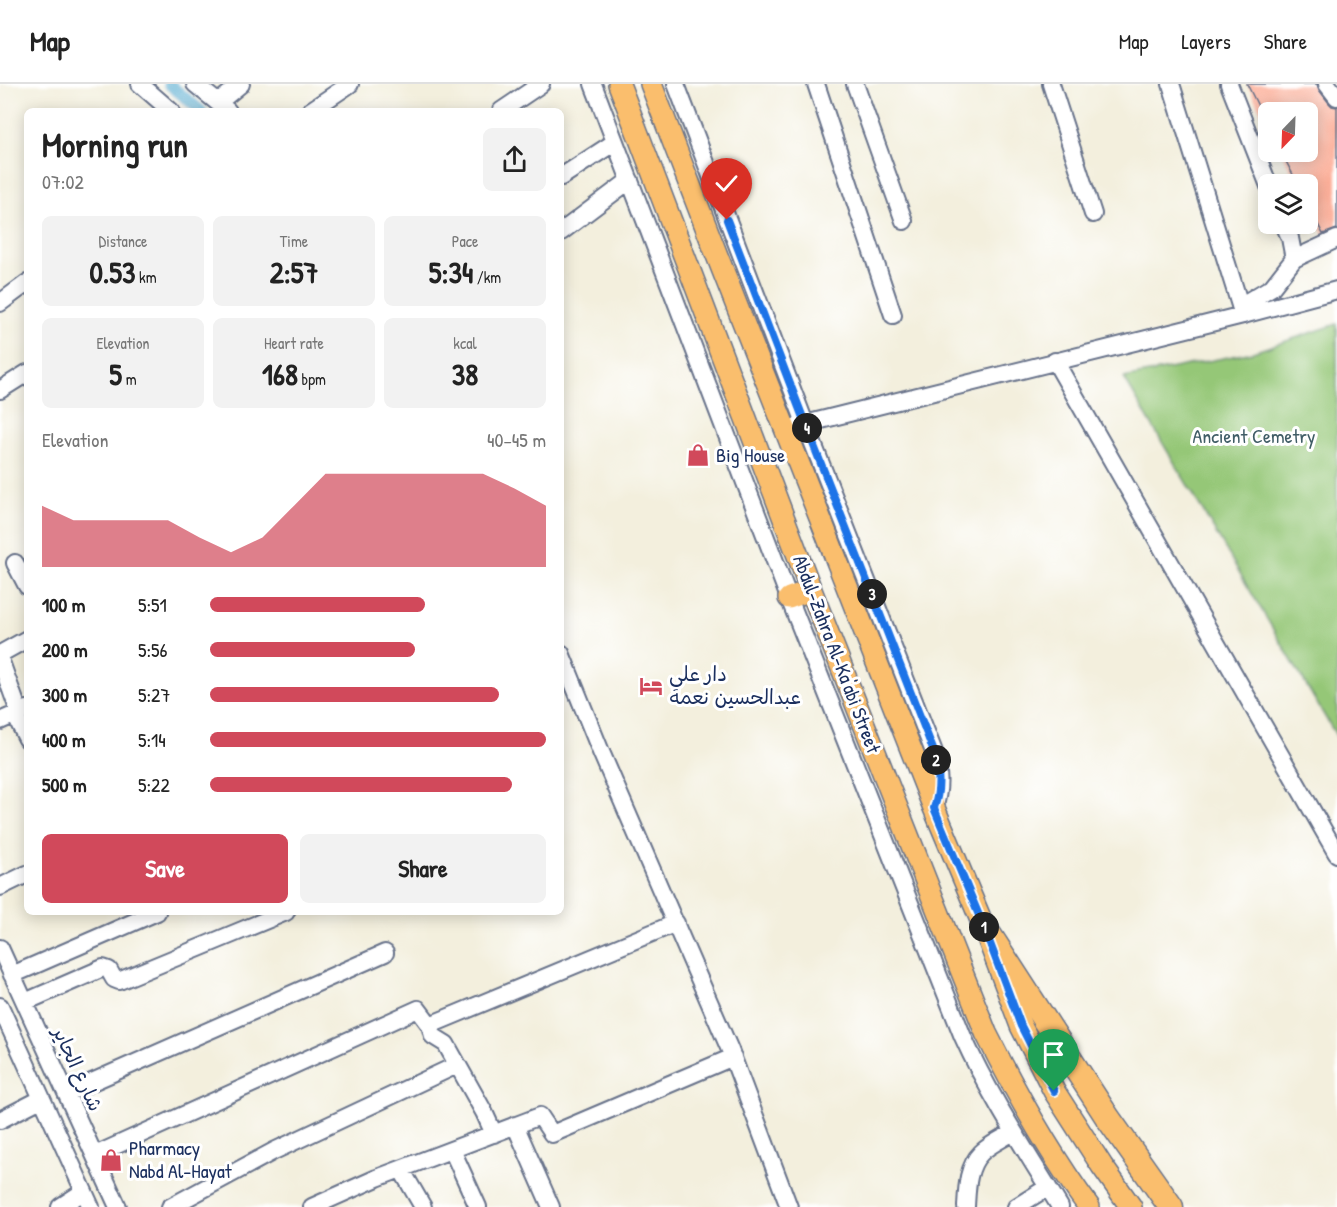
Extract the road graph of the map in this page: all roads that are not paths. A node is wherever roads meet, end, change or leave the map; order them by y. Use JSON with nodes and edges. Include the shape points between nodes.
{"nodes":[{"id":1,"x":140,"y":84,"type":"edge"},
{"id":2,"x":195,"y":84,"type":"edge"},
{"id":3,"x":241,"y":84,"type":"edge"},
{"id":4,"x":350,"y":84,"type":"edge"},
{"id":5,"x":541,"y":84,"type":"edge"},
{"id":6,"x":593,"y":84,"type":"edge"},
{"id":7,"x":619,"y":84,"type":"edge"},
{"id":8,"x":651,"y":84,"type":"edge"},
{"id":9,"x":676,"y":84,"type":"edge"},
{"id":10,"x":816,"y":84,"type":"edge"},
{"id":11,"x":855,"y":84,"type":"edge"},
{"id":12,"x":1051,"y":84,"type":"edge"},
{"id":13,"x":1172,"y":84,"type":"edge"},
{"id":14,"x":1229,"y":84,"type":"edge"},
{"id":15,"x":1327,"y":84,"type":"edge"},
{"id":16,"x":1337,"y":97,"type":"edge"},
{"id":17,"x":223,"y":107,"type":"edge"},
{"id":18,"x":168,"y":108,"type":"edge"},
{"id":19,"x":314,"y":108,"type":"edge"},
{"id":20,"x":505,"y":108,"type":"edge"},
{"id":21,"x":615,"y":142,"type":"junction"},
{"id":22,"x":1264,"y":174,"type":"edge"},
{"id":23,"x":564,"y":175,"type":"edge"},
{"id":24,"x":630,"y":180,"type":"junction"},
{"id":25,"x":1093,"y":214,"type":"dead end"},
{"id":26,"x":904,"y":220,"type":"dead end"},
{"id":27,"x":564,"y":230,"type":"edge"},
{"id":28,"x":708,"y":232,"type":"junction"},
{"id":29,"x":1288,"y":234,"type":"edge"},
{"id":30,"x":678,"y":239,"type":"junction"},
{"id":31,"x":1337,"y":239,"type":"edge"},
{"id":32,"x":1294,"y":260,"type":"junction"},
{"id":33,"x":726,"y":279,"type":"junction"},
{"id":34,"x":695,"y":284,"type":"junction"},
{"id":35,"x":24,"y":285,"type":"edge"},
{"id":36,"x":1337,"y":290,"type":"edge"},
{"id":37,"x":0,"y":303,"type":"edge"},
{"id":38,"x":1241,"y":311,"type":"junction"},
{"id":39,"x":892,"y":315,"type":"dead end"},
{"id":40,"x":1055,"y":361,"type":"junction"},
{"id":41,"x":24,"y":375,"type":"edge"},
{"id":42,"x":0,"y":390,"type":"edge"},
{"id":43,"x":795,"y":426,"type":"junction"},
{"id":44,"x":15,"y":563,"type":"dead end"},
{"id":45,"x":24,"y":580,"type":"edge"},
{"id":46,"x":811,"y":590,"type":"junction"},
{"id":47,"x":789,"y":598,"type":"junction"},
{"id":48,"x":24,"y":641,"type":"edge"},
{"id":49,"x":0,"y":654,"type":"edge"},
{"id":50,"x":0,"y":659,"type":"edge"},
{"id":51,"x":564,"y":660,"type":"edge"},
{"id":52,"x":15,"y":714,"type":"edge"},
{"id":53,"x":24,"y":733,"type":"edge"},
{"id":54,"x":1337,"y":854,"type":"edge"},
{"id":55,"x":24,"y":875,"type":"edge"},
{"id":56,"x":0,"y":887,"type":"edge"},
{"id":57,"x":150,"y":915,"type":"edge"},
{"id":58,"x":279,"y":915,"type":"edge"},
{"id":59,"x":676,"y":923,"type":"junction"},
{"id":60,"x":983,"y":925,"type":"junction"},
{"id":61,"x":0,"y":948,"type":"edge"},
{"id":62,"x":385,"y":953,"type":"dead end"},
{"id":63,"x":12,"y":975,"type":"junction"},
{"id":64,"x":25,"y":1002,"type":"junction"},
{"id":65,"x":0,"y":1006,"type":"edge"},
{"id":66,"x":430,"y":1025,"type":"junction"},
{"id":67,"x":6,"y":1038,"type":"edge"},
{"id":68,"x":733,"y":1056,"type":"junction"},
{"id":69,"x":457,"y":1065,"type":"junction"},
{"id":70,"x":66,"y":1093,"type":"junction"},
{"id":71,"x":41,"y":1099,"type":"junction"},
{"id":72,"x":0,"y":1120,"type":"edge"},
{"id":73,"x":515,"y":1125,"type":"junction"},
{"id":74,"x":1013,"y":1132,"type":"junction"},
{"id":75,"x":494,"y":1134,"type":"junction"},
{"id":76,"x":452,"y":1150,"type":"junction"},
{"id":77,"x":95,"y":1155,"type":"junction"},
{"id":78,"x":401,"y":1169,"type":"junction"},
{"id":79,"x":1048,"y":1187,"type":"junction"},
{"id":80,"x":87,"y":1200,"type":"edge"},
{"id":81,"x":60,"y":1207,"type":"edge"},
{"id":82,"x":118,"y":1207,"type":"edge"},
{"id":83,"x":170,"y":1207,"type":"edge"},
{"id":84,"x":312,"y":1207,"type":"edge"},
{"id":85,"x":423,"y":1207,"type":"edge"},
{"id":86,"x":478,"y":1207,"type":"edge"},
{"id":87,"x":551,"y":1207,"type":"edge"},
{"id":88,"x":789,"y":1207,"type":"edge"},
{"id":89,"x":966,"y":1207,"type":"edge"},
{"id":90,"x":1016,"y":1207,"type":"edge"},
{"id":91,"x":1060,"y":1207,"type":"edge"},
{"id":92,"x":1089,"y":1207,"type":"edge"},
{"id":93,"x":1131,"y":1207,"type":"edge"},
{"id":94,"x":1170,"y":1207,"type":"edge"}],
"edges":[{"from":1,"to":18,"type":"street"},
{"from":2,"to":17,"type":"street"},
{"from":3,"to":17,"type":"street"},
{"from":4,"to":19,"type":"street"},
{"from":5,"to":20,"type":"street"},
{"from":6,"to":21,"type":"street"},
{"from":7,"to":30,"type":"main road","name":"Abdul-Zahra Al-Ka'abi Street"},
{"from":8,"to":28,"type":"main road","name":"Abdul-Zahra Al-Ka'abi Street"},
{"from":9,"to":43,"type":"street"},
{"from":10,"to":39,"type":"street"},
{"from":11,"to":26,"type":"street"},
{"from":12,"to":25,"type":"street"},
{"from":13,"to":38,"type":"street"},
{"from":14,"to":22,"type":"street"},
{"from":15,"to":16,"type":"street"},
{"from":21,"to":23,"type":"street"},
{"from":21,"to":24,"type":"street"},
{"from":24,"to":27,"type":"street"},
{"from":24,"to":47,"type":"street"},
{"from":28,"to":30,"type":"main road","via":[[695,242]]},
{"from":28,"to":33,"type":"main road","name":"Abdul-Zahra Al-Ka'abi Street"},
{"from":29,"to":32,"type":"street"},
{"from":30,"to":34,"type":"main road","name":"Abdul-Zahra Al-Ka'abi Street"},
{"from":31,"to":32,"type":"street"},
{"from":32,"to":38,"type":"street","via":[[1272,287]]},
{"from":33,"to":34,"type":"main road","via":[[710,275]]},
{"from":33,"to":43,"type":"main road","name":"Abdul-Zahra Al-Ka'abi Street"},
{"from":34,"to":46,"type":"main road","name":"Abdul-Zahra Al-Ka'abi Street"},
{"from":35,"to":37,"type":"street"},
{"from":36,"to":38,"type":"street"},
{"from":38,"to":40,"type":"street"},
{"from":40,"to":43,"type":"street"},
{"from":40,"to":54,"type":"street"},
{"from":41,"to":42,"type":"street"},
{"from":43,"to":60,"type":"main road","name":"Abdul-Zahra Al-Ka'abi Street","via":[[934,808]]},
{"from":44,"to":45,"type":"street"},
{"from":46,"to":47,"type":"main road"},
{"from":46,"to":92,"type":"main road","name":"Abdul-Zahra Al-Ka'abi Street","via":[[986,1033],[1035,1125]]},
{"from":47,"to":74,"type":"street","via":[[963,1037]]},
{"from":48,"to":49,"type":"street"},
{"from":50,"to":52,"type":"street"},
{"from":51,"to":59,"type":"street"},
{"from":52,"to":53,"type":"street"},
{"from":55,"to":56,"type":"street"},
{"from":57,"to":63,"type":"street"},
{"from":58,"to":64,"type":"street","via":[[119,981],[103,968]]},
{"from":59,"to":66,"type":"street"},
{"from":59,"to":68,"type":"street"},
{"from":60,"to":93,"type":"main road","name":"Abdul-Zahra Al-Ka'abi Street","via":[[1034,1053],[1080,1133]]},
{"from":60,"to":94,"type":"highway"},
{"from":61,"to":63,"type":"street","name":"شارع الجاير"},
{"from":62,"to":70,"type":"street"},
{"from":63,"to":64,"type":"street","name":"شارع الجاير"},
{"from":64,"to":70,"type":"street","name":"شارع الجاير"},
{"from":65,"to":67,"type":"street"},
{"from":66,"to":69,"type":"street"},
{"from":66,"to":77,"type":"street","via":[[418,1009]]},
{"from":67,"to":71,"type":"street"},
{"from":68,"to":73,"type":"street","via":[[552,1134],[540,1116]]},
{"from":68,"to":88,"type":"street"},
{"from":69,"to":75,"type":"street"},
{"from":69,"to":83,"type":"street","via":[[274,1151]]},
{"from":70,"to":77,"type":"street","name":"شارع الجاير"},
{"from":71,"to":72,"type":"street"},
{"from":71,"to":80,"type":"street"},
{"from":73,"to":75,"type":"street"},
{"from":73,"to":87,"type":"street"},
{"from":74,"to":79,"type":"street"},
{"from":74,"to":89,"type":"street","via":[[980,1154],[974,1163]]},
{"from":75,"to":76,"type":"street"},
{"from":76,"to":78,"type":"street"},
{"from":76,"to":86,"type":"street"},
{"from":77,"to":82,"type":"street","name":"شارع الجاير"},
{"from":78,"to":84,"type":"street"},
{"from":78,"to":85,"type":"street"},
{"from":79,"to":90,"type":"street"},
{"from":79,"to":91,"type":"street"},
{"from":80,"to":81,"type":"street"}]}
